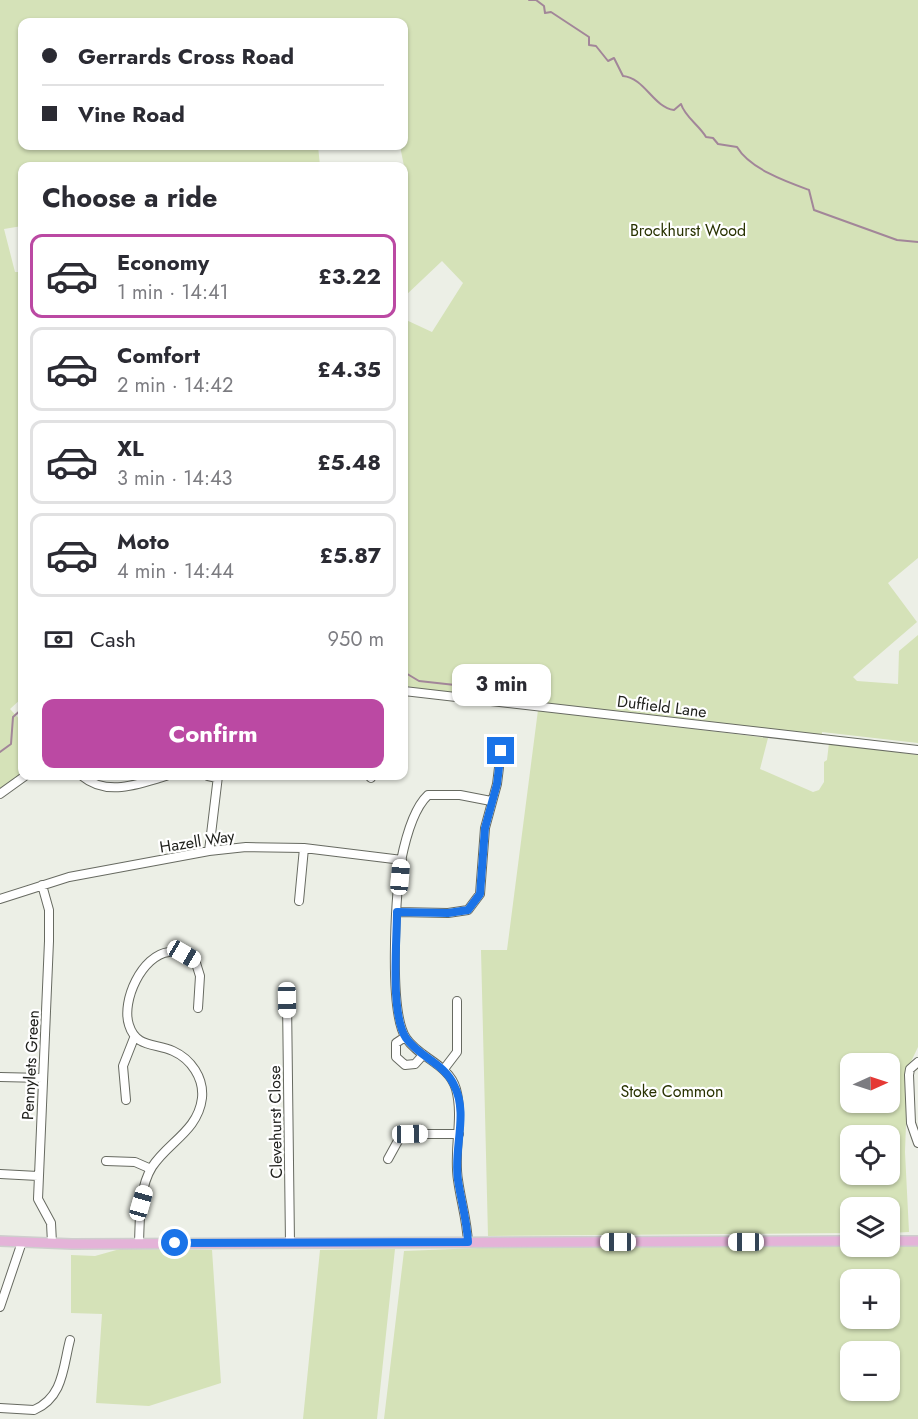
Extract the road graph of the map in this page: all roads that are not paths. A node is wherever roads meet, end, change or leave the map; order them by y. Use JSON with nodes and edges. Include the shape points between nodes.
{"nodes":[{"id":1,"x":408,"y":691,"type":"edge"},
{"id":2,"x":918,"y":750,"type":"edge"},
{"id":3,"x":501,"y":751,"type":"dead end"},
{"id":4,"x":19,"y":780,"type":"edge"},
{"id":5,"x":87,"y":780,"type":"edge"},
{"id":6,"x":147,"y":780,"type":"edge"},
{"id":7,"x":217,"y":780,"type":"edge"},
{"id":8,"x":0,"y":794,"type":"edge"},
{"id":9,"x":491,"y":801,"type":"junction"},
{"id":10,"x":304,"y":848,"type":"junction"},
{"id":11,"x":209,"y":851,"type":"junction"},
{"id":12,"x":402,"y":860,"type":"junction"},
{"id":13,"x":42,"y":885,"type":"junction"},
{"id":14,"x":0,"y":899,"type":"edge"},
{"id":15,"x":299,"y":902,"type":"dead end"},
{"id":16,"x":397,"y":912,"type":"junction"},
{"id":17,"x":287,"y":1000,"type":"dead end"},
{"id":18,"x":457,"y":1001,"type":"dead end"},
{"id":19,"x":198,"y":1008,"type":"dead end"},
{"id":20,"x":405,"y":1037,"type":"junction"},
{"id":21,"x":134,"y":1038,"type":"junction"},
{"id":22,"x":423,"y":1055,"type":"junction"},
{"id":23,"x":918,"y":1062,"type":"edge"},
{"id":24,"x":444,"y":1069,"type":"junction"},
{"id":25,"x":0,"y":1077,"type":"edge"},
{"id":26,"x":43,"y":1078,"type":"junction"},
{"id":27,"x":126,"y":1100,"type":"dead end"},
{"id":28,"x":459,"y":1134,"type":"junction"},
{"id":29,"x":918,"y":1143,"type":"edge"},
{"id":30,"x":388,"y":1159,"type":"dead end"},
{"id":31,"x":105,"y":1161,"type":"dead end"},
{"id":32,"x":151,"y":1169,"type":"junction"},
{"id":33,"x":0,"y":1174,"type":"edge"},
{"id":34,"x":38,"y":1176,"type":"junction"},
{"id":35,"x":0,"y":1241,"type":"edge"},
{"id":36,"x":840,"y":1241,"type":"edge"},
{"id":37,"x":900,"y":1241,"type":"edge"},
{"id":38,"x":918,"y":1241,"type":"edge"},
{"id":39,"x":22,"y":1242,"type":"junction"},
{"id":40,"x":468,"y":1242,"type":"junction"},
{"id":41,"x":52,"y":1243,"type":"junction"},
{"id":42,"x":139,"y":1243,"type":"junction"},
{"id":43,"x":290,"y":1244,"type":"junction"},
{"id":44,"x":0,"y":1307,"type":"edge"},
{"id":45,"x":70,"y":1340,"type":"dead end"},
{"id":46,"x":0,"y":1408,"type":"edge"}],
"edges":[{"from":1,"to":2,"type":"street","name":"Duffield Lane"},
{"from":3,"to":9,"type":"street"},
{"from":4,"to":8,"type":"street"},
{"from":5,"to":6,"type":"street","via":[[109,788]]},
{"from":7,"to":11,"type":"street"},
{"from":9,"to":12,"type":"street","via":[[460,795],[428,795],[419,803]]},
{"from":9,"to":16,"type":"street","via":[[480,894],[468,910]]},
{"from":10,"to":11,"type":"street","name":"Hazell Way"},
{"from":10,"to":12,"type":"street","name":"Hazell Way"},
{"from":10,"to":15,"type":"street"},
{"from":11,"to":13,"type":"street","name":"Hazell Way"},
{"from":12,"to":16,"type":"street"},
{"from":13,"to":14,"type":"street","name":"Hazell Way"},
{"from":13,"to":26,"type":"street","name":"Pennylets Green","via":[[49,910]]},
{"from":16,"to":20,"type":"street","via":[[396,982]]},
{"from":17,"to":43,"type":"street","name":"Clevehurst Close"},
{"from":18,"to":24,"type":"street","via":[[457,1052]]},
{"from":19,"to":21,"type":"street","via":[[200,976],[195,960],[168,952],[151,961],[136,980],[128,1023]]},
{"from":20,"to":22,"type":"street"},
{"from":20,"to":22,"type":"street","via":[[396,1043],[396,1058],[405,1065],[415,1064]]},
{"from":21,"to":27,"type":"street","via":[[123,1066]]},
{"from":21,"to":32,"type":"street","via":[[148,1046],[173,1051],[189,1062],[200,1078],[202,1097],[198,1114],[189,1130]]},
{"from":22,"to":24,"type":"street"},
{"from":23,"to":29,"type":"street","via":[[909,1075],[911,1124]]},
{"from":24,"to":28,"type":"street","via":[[455,1086],[461,1110]]},
{"from":25,"to":26,"type":"street"},
{"from":26,"to":34,"type":"street","name":"Pennylets Green"},
{"from":28,"to":30,"type":"street","via":[[410,1134],[399,1139]]},
{"from":28,"to":40,"type":"street","via":[[458,1179],[467,1215]]},
{"from":31,"to":32,"type":"street","via":[[135,1162]]},
{"from":32,"to":42,"type":"street","via":[[141,1203]]},
{"from":33,"to":34,"type":"street"},
{"from":34,"to":41,"type":"street","name":"Pennylets Green","via":[[38,1199],[51,1223]]},
{"from":35,"to":39,"type":"main road"},
{"from":36,"to":40,"type":"main road"},
{"from":37,"to":38,"type":"main road"},
{"from":39,"to":41,"type":"main road"},
{"from":39,"to":44,"type":"street"},
{"from":40,"to":43,"type":"main road"},
{"from":41,"to":42,"type":"main road"},
{"from":42,"to":43,"type":"main road"},
{"from":45,"to":46,"type":"street","via":[[62,1383],[53,1395],[34,1410]]}]}
